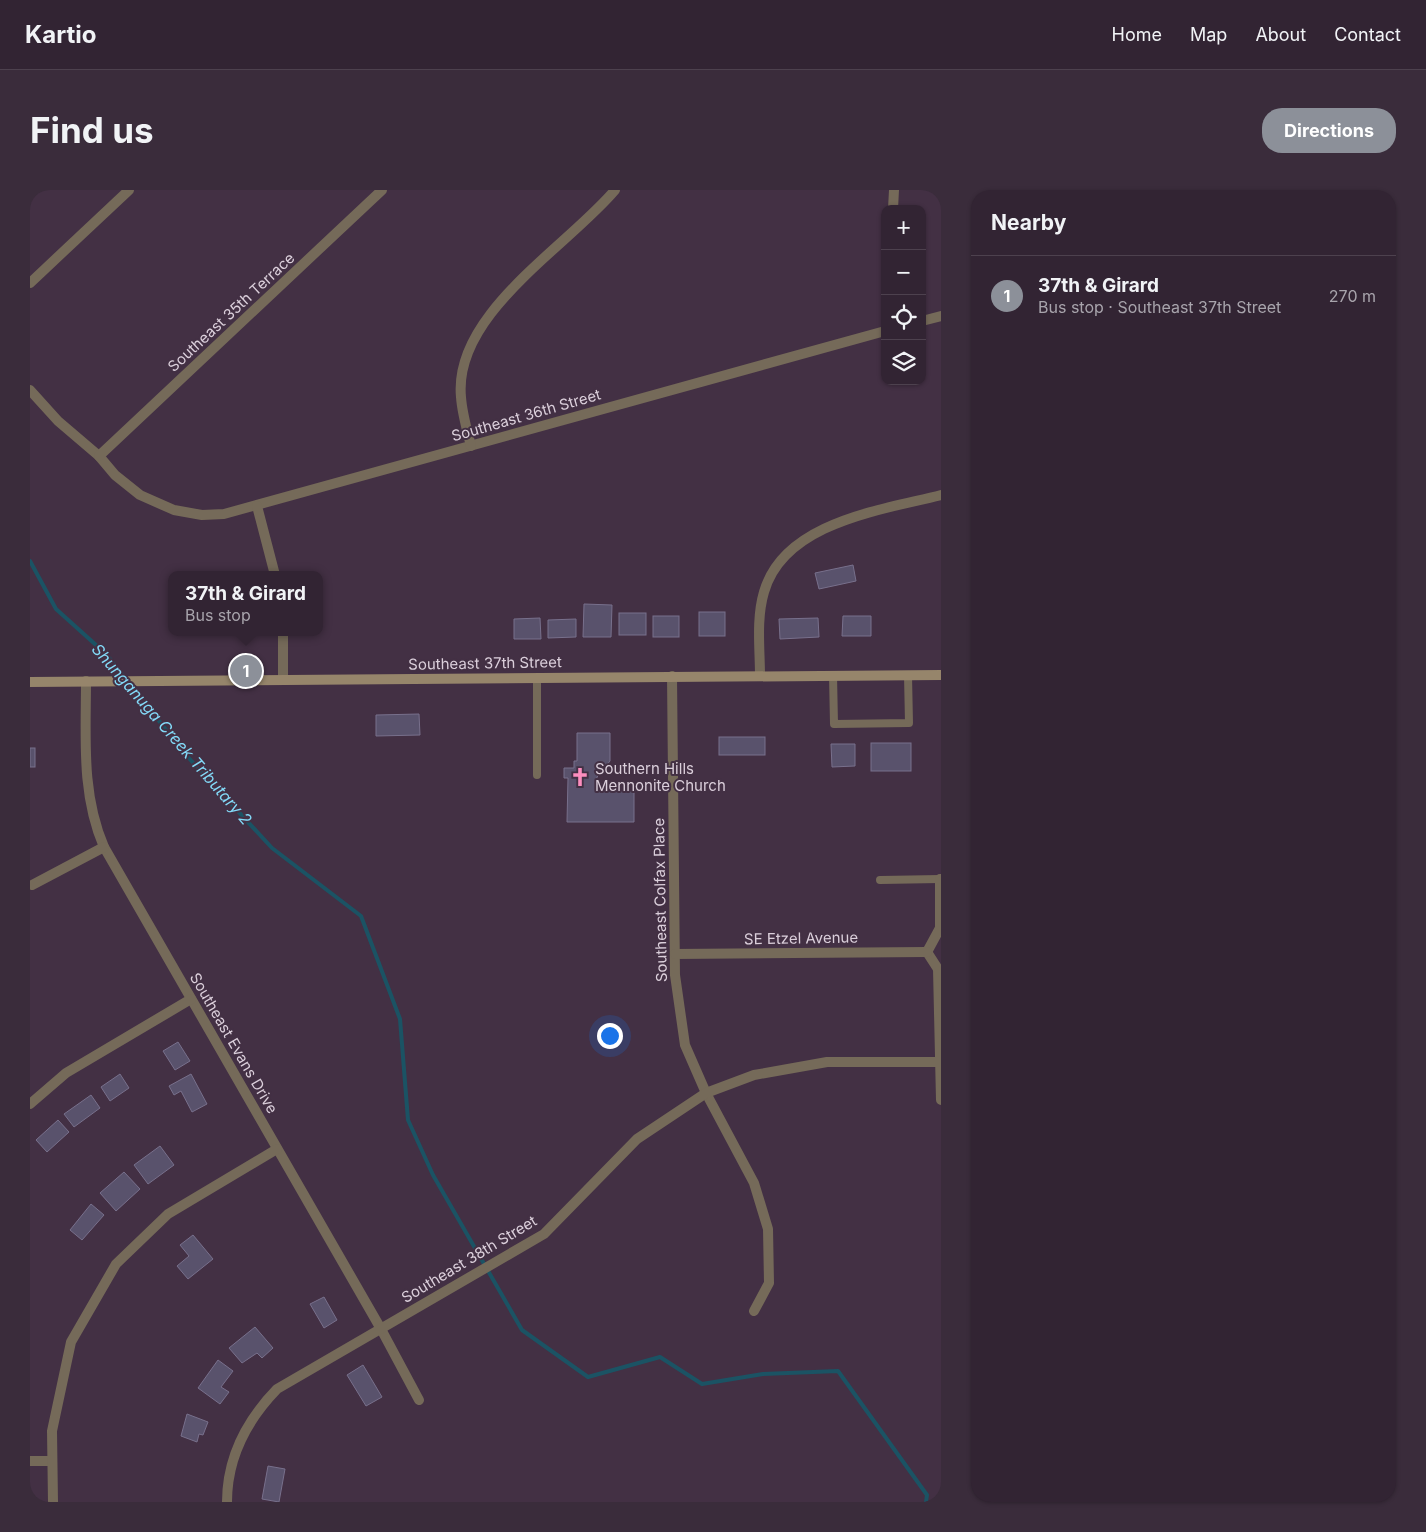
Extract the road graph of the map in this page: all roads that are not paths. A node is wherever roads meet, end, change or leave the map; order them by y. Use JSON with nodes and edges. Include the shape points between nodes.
{"nodes":[{"id":1,"x":129,"y":190,"type":"edge"},
{"id":2,"x":382,"y":190,"type":"edge"},
{"id":3,"x":615,"y":190,"type":"edge"},
{"id":4,"x":894,"y":190,"type":"edge"},
{"id":5,"x":893,"y":205,"type":"edge"},
{"id":6,"x":30,"y":284,"type":"edge"},
{"id":7,"x":941,"y":316,"type":"edge"},
{"id":8,"x":926,"y":319,"type":"edge"},
{"id":9,"x":881,"y":332,"type":"edge"},
{"id":10,"x":30,"y":390,"type":"edge"},
{"id":11,"x":471,"y":446,"type":"junction"},
{"id":12,"x":99,"y":456,"type":"junction"},
{"id":13,"x":941,"y":495,"type":"edge"},
{"id":14,"x":257,"y":506,"type":"junction"},
{"id":15,"x":274,"y":571,"type":"edge"},
{"id":16,"x":283,"y":636,"type":"edge"},
{"id":17,"x":834,"y":675,"type":"junction"},
{"id":18,"x":908,"y":675,"type":"junction"},
{"id":19,"x":941,"y":675,"type":"edge"},
{"id":20,"x":672,"y":676,"type":"junction"},
{"id":21,"x":760,"y":676,"type":"junction"},
{"id":22,"x":537,"y":678,"type":"junction"},
{"id":23,"x":283,"y":680,"type":"junction"},
{"id":24,"x":91,"y":681,"type":"junction"},
{"id":25,"x":30,"y":682,"type":"edge"},
{"id":26,"x":537,"y":775,"type":"dead end"},
{"id":27,"x":104,"y":847,"type":"junction"},
{"id":28,"x":940,"y":878,"type":"edge"},
{"id":29,"x":880,"y":880,"type":"dead end"},
{"id":30,"x":32,"y":885,"type":"dead end"},
{"id":31,"x":927,"y":952,"type":"junction"},
{"id":32,"x":675,"y":954,"type":"junction"},
{"id":33,"x":191,"y":999,"type":"junction"},
{"id":34,"x":941,"y":1062,"type":"edge"},
{"id":35,"x":706,"y":1094,"type":"junction"},
{"id":36,"x":941,"y":1100,"type":"edge"},
{"id":37,"x":30,"y":1104,"type":"edge"},
{"id":38,"x":277,"y":1149,"type":"junction"},
{"id":39,"x":754,"y":1311,"type":"dead end"},
{"id":40,"x":381,"y":1330,"type":"junction"},
{"id":41,"x":419,"y":1400,"type":"dead end"},
{"id":42,"x":30,"y":1461,"type":"edge"},
{"id":43,"x":52,"y":1461,"type":"junction"},
{"id":44,"x":53,"y":1502,"type":"edge"},
{"id":45,"x":227,"y":1502,"type":"edge"}],
"edges":[{"from":1,"to":6,"type":"street"},
{"from":2,"to":12,"type":"street","name":"Southeast 35th Terrace"},
{"from":3,"to":11,"type":"street","via":[[495,307],[476,335],[464,369],[461,396]]},
{"from":4,"to":5,"type":"street"},
{"from":7,"to":8,"type":"street"},
{"from":9,"to":11,"type":"street","name":"Southeast 36th Street"},
{"from":10,"to":12,"type":"street","name":"Southeast 36th Street","via":[[58,421]]},
{"from":11,"to":14,"type":"street","name":"Southeast 36th Street"},
{"from":12,"to":14,"type":"street","name":"Southeast 36th Street","via":[[135,492],[174,510],[224,514]]},
{"from":13,"to":21,"type":"street","via":[[839,522],[810,537],[788,554],[769,580],[760,608]]},
{"from":14,"to":15,"type":"street"},
{"from":16,"to":23,"type":"street"},
{"from":17,"to":18,"type":"main road","name":"Southeast 37th Street"},
{"from":17,"to":18,"type":"lane","via":[[834,724],[909,723]]},
{"from":17,"to":21,"type":"main road","name":"Southeast 37th Street"},
{"from":18,"to":19,"type":"main road","name":"Southeast 37th Street"},
{"from":20,"to":21,"type":"main road","name":"Southeast 37th Street"},
{"from":20,"to":22,"type":"main road","name":"Southeast 37th Street"},
{"from":20,"to":32,"type":"street","name":"Southeast Colfax Place"},
{"from":22,"to":23,"type":"main road","name":"Southeast 37th Street"},
{"from":22,"to":26,"type":"lane"},
{"from":23,"to":24,"type":"main road","name":"Southeast 37th Street"},
{"from":24,"to":25,"type":"main road","name":"Southeast 37th Street"},
{"from":24,"to":27,"type":"street","name":"Southeast Evans Drive","via":[[88,792]]},
{"from":27,"to":30,"type":"street"},
{"from":27,"to":33,"type":"street","name":"Southeast Evans Drive"},
{"from":28,"to":29,"type":"lane"},
{"from":28,"to":31,"type":"street","via":[[940,928]]},
{"from":31,"to":32,"type":"street","name":"SE Etzel Avenue"},
{"from":31,"to":34,"type":"street","via":[[938,969]]},
{"from":32,"to":35,"type":"street","name":"Southeast Colfax Place","via":[[685,1045]]},
{"from":33,"to":37,"type":"street","via":[[66,1073]]},
{"from":33,"to":38,"type":"street","name":"Southeast Evans Drive"},
{"from":34,"to":35,"type":"street","name":"Southeast 38th Street","via":[[827,1062],[754,1075]]},
{"from":34,"to":36,"type":"street"},
{"from":35,"to":39,"type":"street","name":"Southeast Colfax Place","via":[[754,1183],[768,1229],[769,1283]]},
{"from":35,"to":40,"type":"street","name":"Southeast 38th Street","via":[[637,1139],[544,1234]]},
{"from":38,"to":40,"type":"street","name":"Southeast Evans Drive"},
{"from":38,"to":43,"type":"street","via":[[168,1214],[116,1264],[71,1342],[52,1431]]},
{"from":40,"to":41,"type":"street","name":"Southeast Evans Drive"},
{"from":40,"to":45,"type":"street","name":"Southeast 38th Street","via":[[295,1377],[267,1399],[246,1428],[236,1450],[229,1474]]},
{"from":42,"to":43,"type":"street"},
{"from":43,"to":44,"type":"street"}]}
